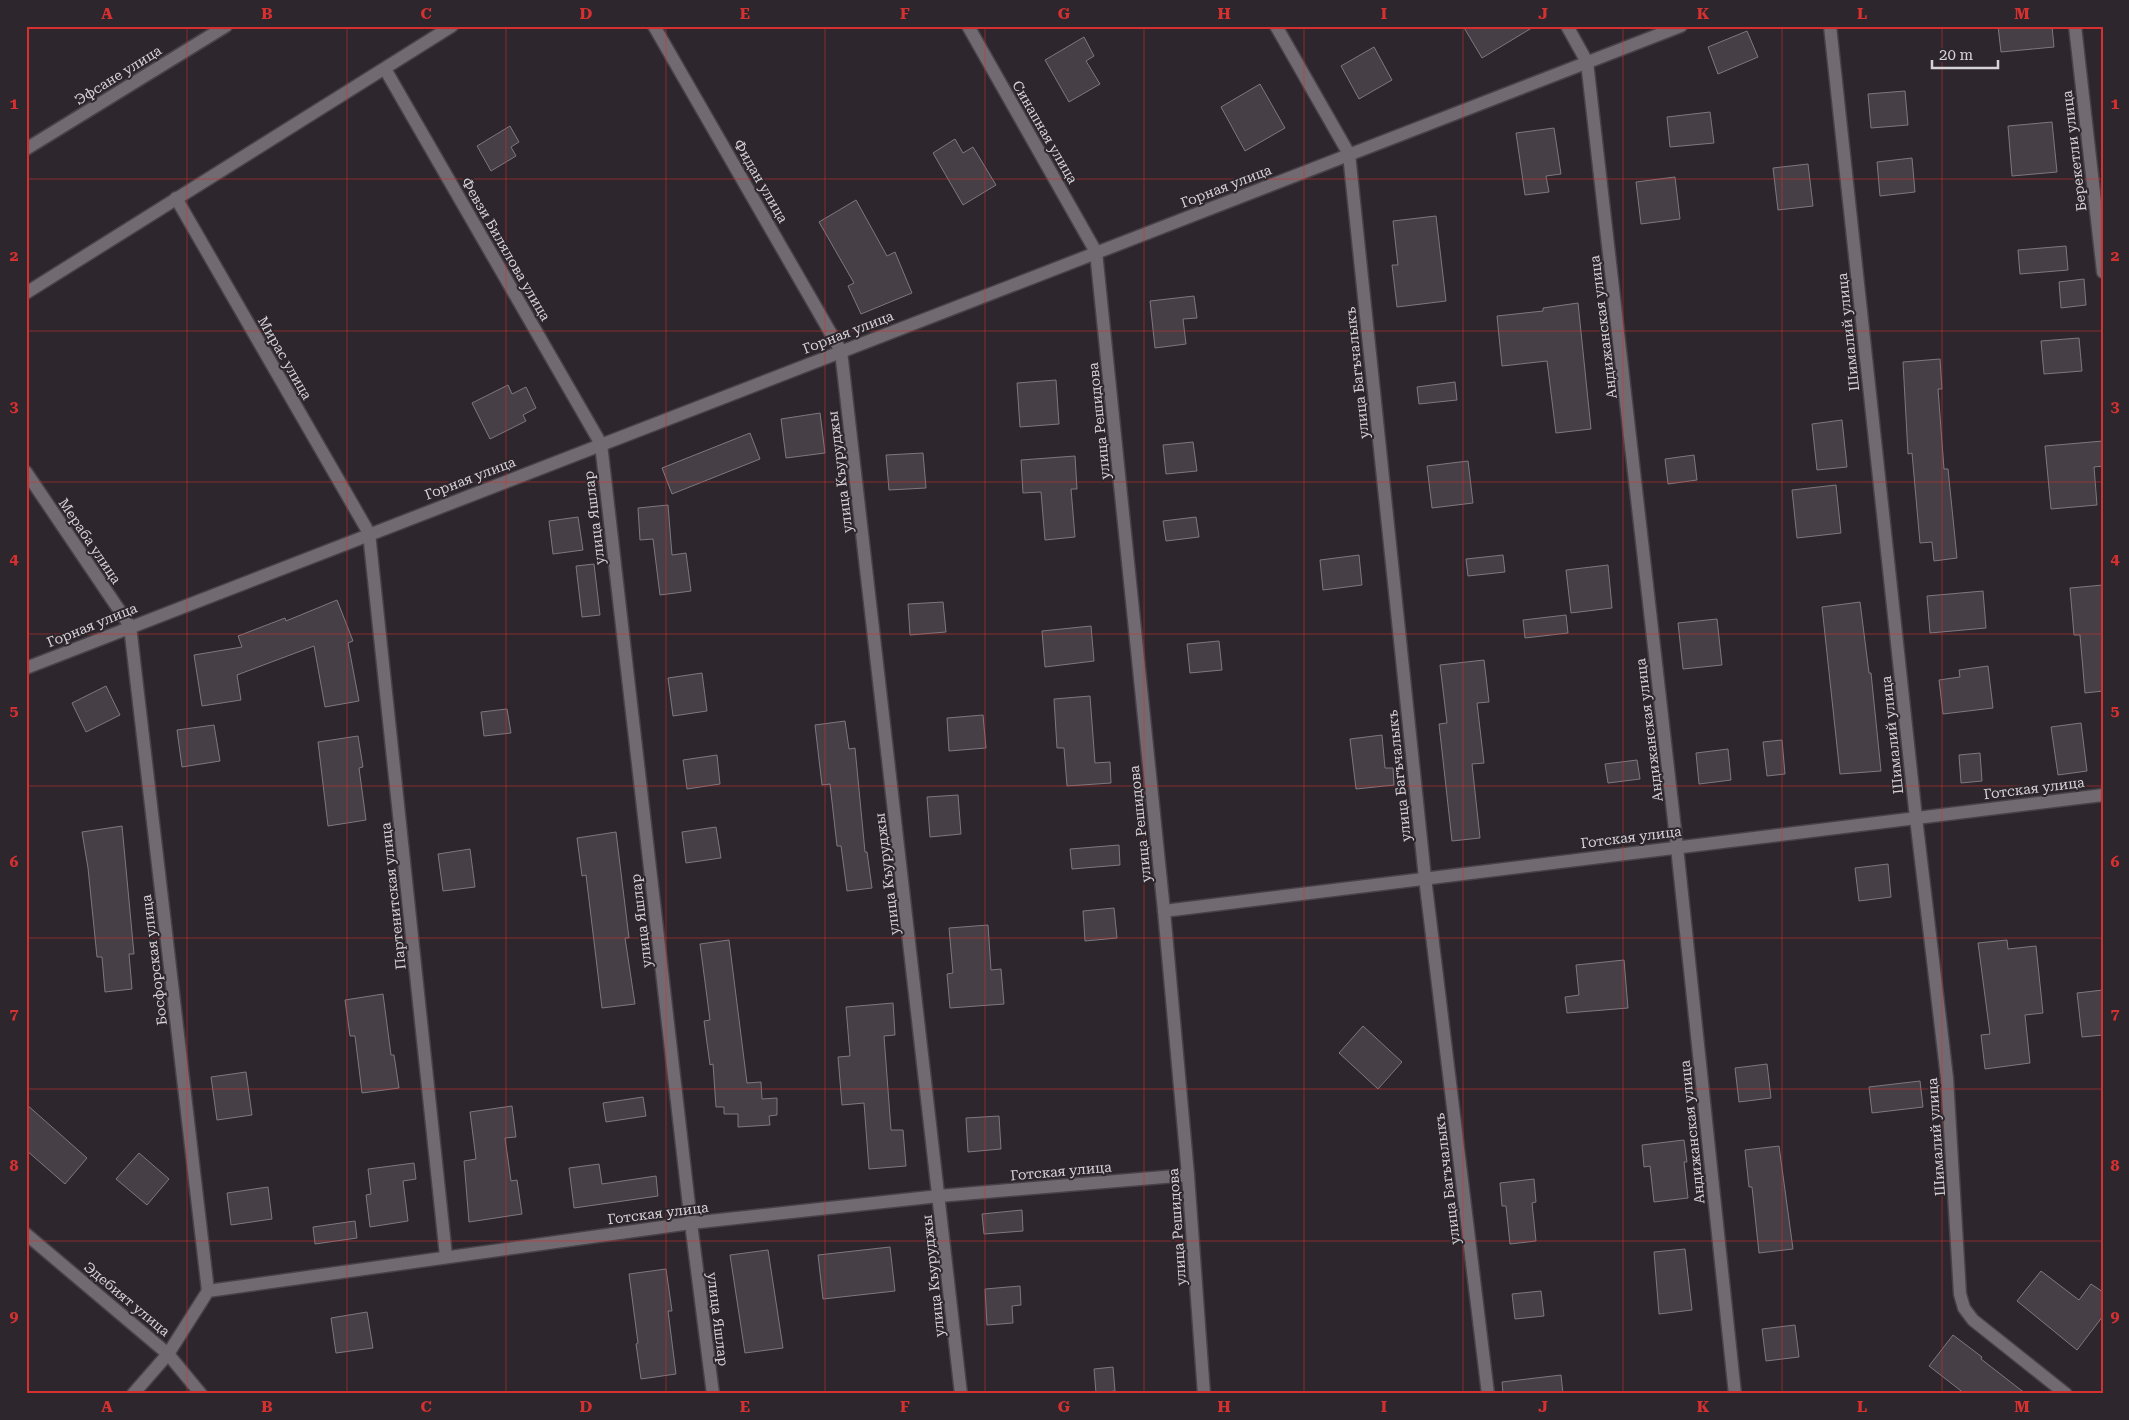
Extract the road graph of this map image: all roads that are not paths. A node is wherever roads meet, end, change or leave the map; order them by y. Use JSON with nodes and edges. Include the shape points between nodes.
{"nodes":[{"id":1,"x":226,"y":26,"type":"edge"},
{"id":2,"x":452,"y":26,"type":"edge"},
{"id":3,"x":654,"y":26,"type":"edge"},
{"id":4,"x":968,"y":26,"type":"edge"},
{"id":5,"x":1276,"y":26,"type":"edge"},
{"id":6,"x":1567,"y":26,"type":"edge"},
{"id":7,"x":1681,"y":26,"type":"edge"},
{"id":8,"x":1830,"y":26,"type":"edge"},
{"id":9,"x":2075,"y":26,"type":"edge"},
{"id":10,"x":1587,"y":62,"type":"junction"},
{"id":11,"x":384,"y":69,"type":"junction"},
{"id":12,"x":26,"y":149,"type":"edge"},
{"id":13,"x":1350,"y":154,"type":"junction"},
{"id":14,"x":176,"y":198,"type":"junction"},
{"id":15,"x":1096,"y":252,"type":"junction"},
{"id":16,"x":2103,"y":272,"type":"edge"},
{"id":17,"x":26,"y":293,"type":"edge"},
{"id":18,"x":841,"y":351,"type":"junction"},
{"id":19,"x":601,"y":444,"type":"junction"},
{"id":20,"x":26,"y":472,"type":"edge"},
{"id":21,"x":369,"y":533,"type":"junction"},
{"id":22,"x":130,"y":626,"type":"junction"},
{"id":23,"x":26,"y":668,"type":"edge"},
{"id":24,"x":2103,"y":795,"type":"edge"},
{"id":25,"x":1916,"y":818,"type":"junction"},
{"id":26,"x":1677,"y":847,"type":"junction"},
{"id":27,"x":1425,"y":878,"type":"junction"},
{"id":28,"x":1164,"y":911,"type":"junction"},
{"id":29,"x":1188,"y":1175,"type":"junction"},
{"id":30,"x":939,"y":1196,"type":"junction"},
{"id":31,"x":690,"y":1223,"type":"junction"},
{"id":32,"x":26,"y":1234,"type":"edge"},
{"id":33,"x":446,"y":1256,"type":"junction"},
{"id":34,"x":208,"y":1291,"type":"junction"},
{"id":35,"x":168,"y":1354,"type":"junction"},
{"id":36,"x":133,"y":1394,"type":"edge"},
{"id":37,"x":201,"y":1394,"type":"edge"},
{"id":38,"x":713,"y":1394,"type":"edge"},
{"id":39,"x":961,"y":1394,"type":"edge"},
{"id":40,"x":1204,"y":1394,"type":"edge"},
{"id":41,"x":1488,"y":1394,"type":"edge"},
{"id":42,"x":1735,"y":1394,"type":"edge"},
{"id":43,"x":2066,"y":1394,"type":"edge"}],
"edges":[{"from":1,"to":12,"type":"street","name":"Эфсане улица"},
{"from":2,"to":11,"type":"street"},
{"from":3,"to":18,"type":"street","name":"Фидан улица"},
{"from":4,"to":15,"type":"street","name":"Синапная улица"},
{"from":5,"to":13,"type":"street"},
{"from":6,"to":10,"type":"street"},
{"from":7,"to":10,"type":"street","name":"Горная улица"},
{"from":8,"to":25,"type":"street","name":"Шималий улица"},
{"from":9,"to":16,"type":"street","name":"Берекетли улица"},
{"from":10,"to":13,"type":"street","name":"Горная улица"},
{"from":10,"to":26,"type":"street","name":"Андижанская улица"},
{"from":11,"to":14,"type":"street"},
{"from":11,"to":19,"type":"street","name":"Февзи Билялова улица"},
{"from":13,"to":15,"type":"street","name":"Горная улица"},
{"from":13,"to":27,"type":"street","name":"улица Багъчалыкъ"},
{"from":14,"to":17,"type":"street"},
{"from":14,"to":21,"type":"street","name":"Мирас улица"},
{"from":15,"to":18,"type":"street","name":"Горная улица"},
{"from":15,"to":28,"type":"street","name":"улица Решидова"},
{"from":18,"to":19,"type":"street","name":"Горная улица"},
{"from":18,"to":30,"type":"street","name":"улица Къуруджы"},
{"from":19,"to":21,"type":"street","name":"Горная улица"},
{"from":19,"to":31,"type":"street","name":"улица Яшлар"},
{"from":20,"to":22,"type":"street","name":"Мераба улица"},
{"from":21,"to":22,"type":"street","name":"Горная улица"},
{"from":21,"to":33,"type":"street","name":"Партенитская улица"},
{"from":22,"to":23,"type":"street","name":"Горная улица"},
{"from":22,"to":34,"type":"street","name":"Босфорская улица"},
{"from":24,"to":25,"type":"street","name":"Готская улица"},
{"from":25,"to":26,"type":"street","name":"Готская улица"},
{"from":25,"to":43,"type":"street","name":"Шималий улица","via":[[1947,1078],[1960,1294],[1972,1320]]},
{"from":26,"to":27,"type":"street","name":"Готская улица"},
{"from":26,"to":42,"type":"street","name":"Андижанская улица"},
{"from":27,"to":28,"type":"street","name":"Готская улица"},
{"from":27,"to":41,"type":"street","name":"улица Багъчалыкъ"},
{"from":28,"to":29,"type":"street","name":"улица Решидова"},
{"from":29,"to":30,"type":"street","name":"Готская улица"},
{"from":29,"to":40,"type":"street","name":"улица Решидова"},
{"from":30,"to":31,"type":"street","name":"Готская улица"},
{"from":30,"to":39,"type":"street","name":"улица Къуруджы"},
{"from":31,"to":33,"type":"street","name":"Готская улица"},
{"from":31,"to":38,"type":"street","name":"улица Яшлар"},
{"from":32,"to":35,"type":"street","name":"Эдебият улица"},
{"from":33,"to":34,"type":"street","name":"Готская улица"},
{"from":34,"to":35,"type":"street"},
{"from":35,"to":36,"type":"street"},
{"from":35,"to":37,"type":"street","name":"Эдебият улица"}]}
